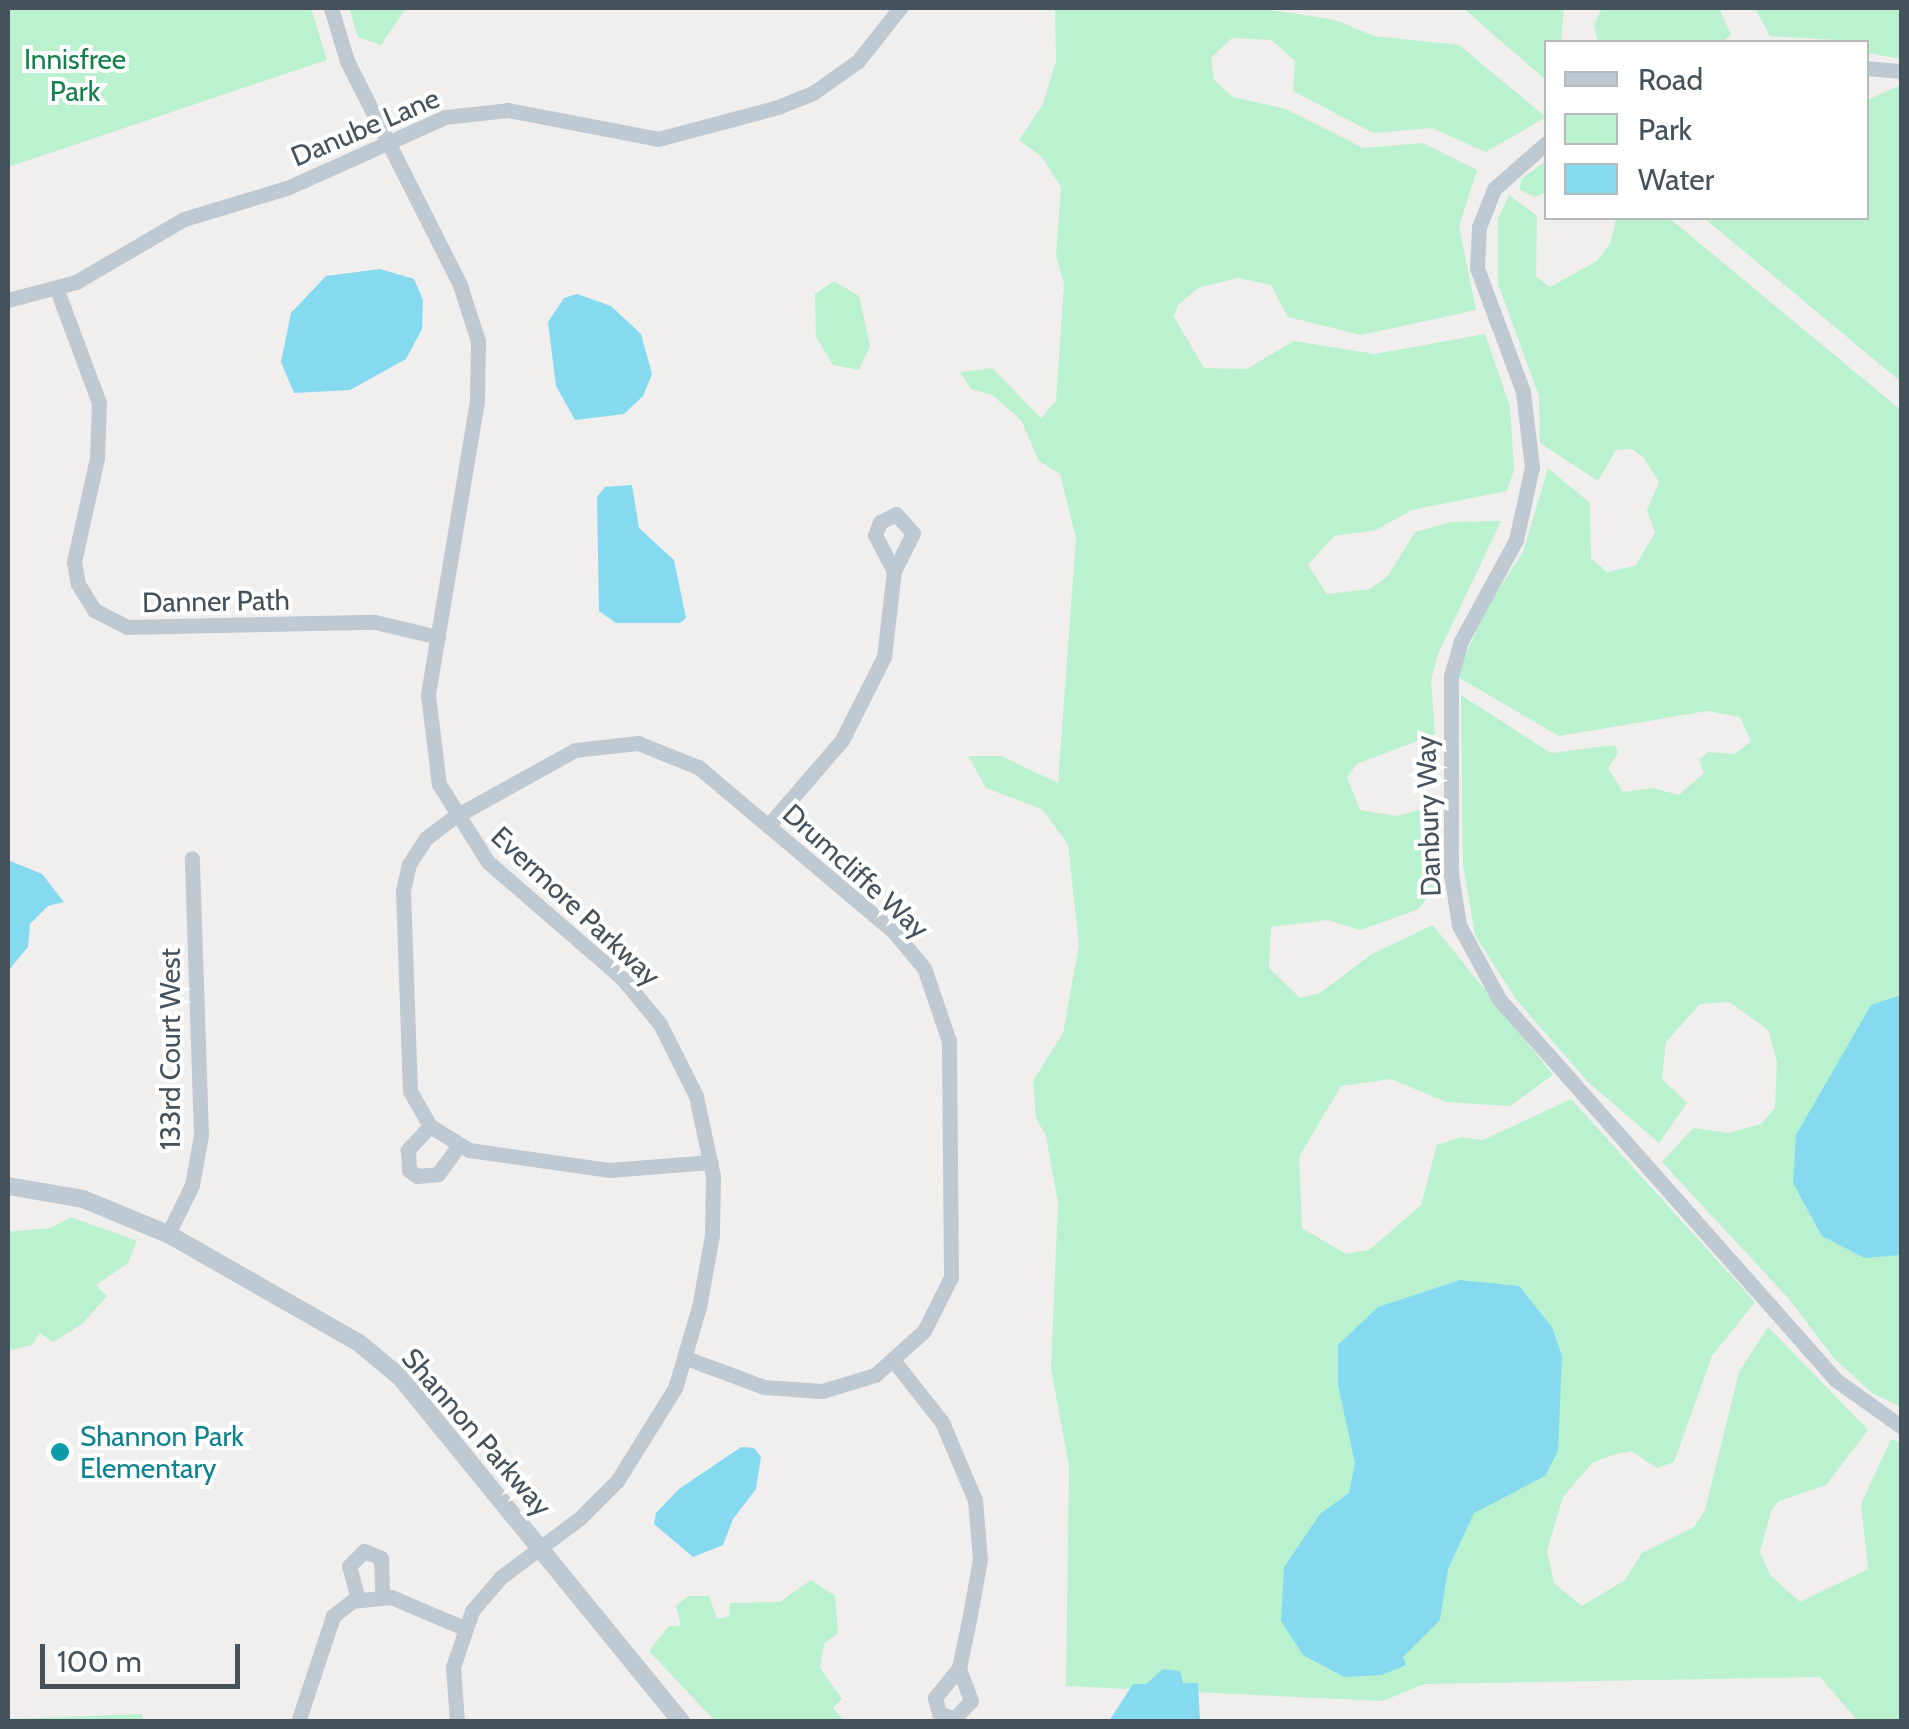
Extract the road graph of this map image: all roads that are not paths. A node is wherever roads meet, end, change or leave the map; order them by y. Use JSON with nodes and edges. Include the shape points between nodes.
{"nodes":[{"id":1,"x":331,"y":8,"type":"edge"},
{"id":2,"x":900,"y":8,"type":"edge"},
{"id":3,"x":1869,"y":68,"type":"edge"},
{"id":4,"x":1902,"y":71,"type":"edge"},
{"id":5,"x":388,"y":142,"type":"junction"},
{"id":6,"x":1544,"y":146,"type":"edge"},
{"id":7,"x":57,"y":290,"type":"junction"},
{"id":8,"x":8,"y":300,"type":"edge"},
{"id":9,"x":894,"y":570,"type":"dead end"},
{"id":10,"x":438,"y":637,"type":"junction"},
{"id":11,"x":454,"y":816,"type":"junction"},
{"id":12,"x":768,"y":826,"type":"junction"},
{"id":13,"x":192,"y":858,"type":"dead end"},
{"id":14,"x":430,"y":1126,"type":"junction"},
{"id":15,"x":458,"y":1146,"type":"junction"},
{"id":16,"x":711,"y":1162,"type":"junction"},
{"id":17,"x":8,"y":1186,"type":"edge"},
{"id":18,"x":168,"y":1234,"type":"junction"},
{"id":19,"x":686,"y":1358,"type":"junction"},
{"id":20,"x":893,"y":1360,"type":"junction"},
{"id":21,"x":1902,"y":1427,"type":"edge"},
{"id":22,"x":540,"y":1548,"type":"junction"},
{"id":23,"x":382,"y":1595,"type":"junction"},
{"id":24,"x":358,"y":1599,"type":"junction"},
{"id":25,"x":464,"y":1628,"type":"junction"},
{"id":26,"x":959,"y":1668,"type":"dead end"},
{"id":27,"x":298,"y":1722,"type":"edge"},
{"id":28,"x":458,"y":1722,"type":"edge"},
{"id":29,"x":682,"y":1722,"type":"edge"}],
"edges":[{"from":1,"to":5,"type":"street","name":"Evermore Parkway","via":[[338,39]]},
{"from":2,"to":5,"type":"street","name":"Danube Lane","via":[[871,48],[829,84],[690,135],[637,138],[492,110],[445,116]]},
{"from":3,"to":4,"type":"street"},
{"from":5,"to":7,"type":"street","name":"Danube Lane","via":[[287,188],[184,219]]},
{"from":5,"to":10,"type":"street","name":"Evermore Parkway","via":[[466,298],[478,341],[477,401]]},
{"from":6,"to":21,"type":"street","name":"Danbury Way","via":[[1494,189],[1479,227],[1477,268],[1523,392],[1532,467],[1516,540],[1461,642],[1451,676],[1450,874],[1458,925],[1474,962],[1525,1029],[1836,1380]]},
{"from":7,"to":8,"type":"street","name":"Danube Lane"},
{"from":7,"to":10,"type":"street","name":"Danner Path","via":[[99,403],[97,458],[74,562],[94,610],[128,627],[375,622]]},
{"from":9,"to":12,"type":"street","via":[[890,634],[864,702],[842,740]]},
{"from":10,"to":11,"type":"street","name":"Evermore Parkway","via":[[428,731]]},
{"from":11,"to":12,"type":"street","name":"Drumcliffe Way","via":[[564,756],[616,742],[680,755]]},
{"from":11,"to":14,"type":"street","name":"Drumcliffe Way","via":[[426,838],[404,880],[406,1073]]},
{"from":11,"to":16,"type":"street","name":"Evermore Parkway","via":[[488,862],[622,978],[653,1016],[689,1076]]},
{"from":12,"to":20,"type":"street","name":"Drumcliffe Way","via":[[893,930],[924,968],[943,1014],[953,1070],[952,1277],[924,1332]]},
{"from":13,"to":18,"type":"street","name":"133rd Court West","via":[[201,1136],[192,1185]]},
{"from":14,"to":15,"type":"street"},
{"from":14,"to":15,"type":"street","via":[[408,1150],[416,1176],[438,1174]]},
{"from":15,"to":16,"type":"street","via":[[595,1169]]},
{"from":16,"to":19,"type":"street","name":"Evermore Parkway","via":[[712,1235]]},
{"from":17,"to":18,"type":"street","name":"Shannon Parkway","via":[[82,1198]]},
{"from":18,"to":22,"type":"street","name":"Shannon Parkway","via":[[359,1344],[401,1378]]},
{"from":19,"to":20,"type":"street","name":"Drumcliffe Way","via":[[754,1384],[804,1393],[860,1382]]},
{"from":19,"to":22,"type":"street","name":"Evermore Parkway","via":[[658,1422],[628,1466],[580,1518]]},
{"from":20,"to":26,"type":"street","via":[[942,1422],[975,1500],[980,1559]]},
{"from":22,"to":25,"type":"street","name":"Evermore Parkway","via":[[502,1577]]},
{"from":22,"to":29,"type":"street","name":"Shannon Parkway"},
{"from":23,"to":24,"type":"street"},
{"from":23,"to":24,"type":"street","via":[[380,1558],[364,1551],[348,1566]]},
{"from":23,"to":25,"type":"street"},
{"from":24,"to":27,"type":"street","via":[[334,1616]]},
{"from":25,"to":28,"type":"street","name":"Evermore Parkway","via":[[452,1677]]}]}
